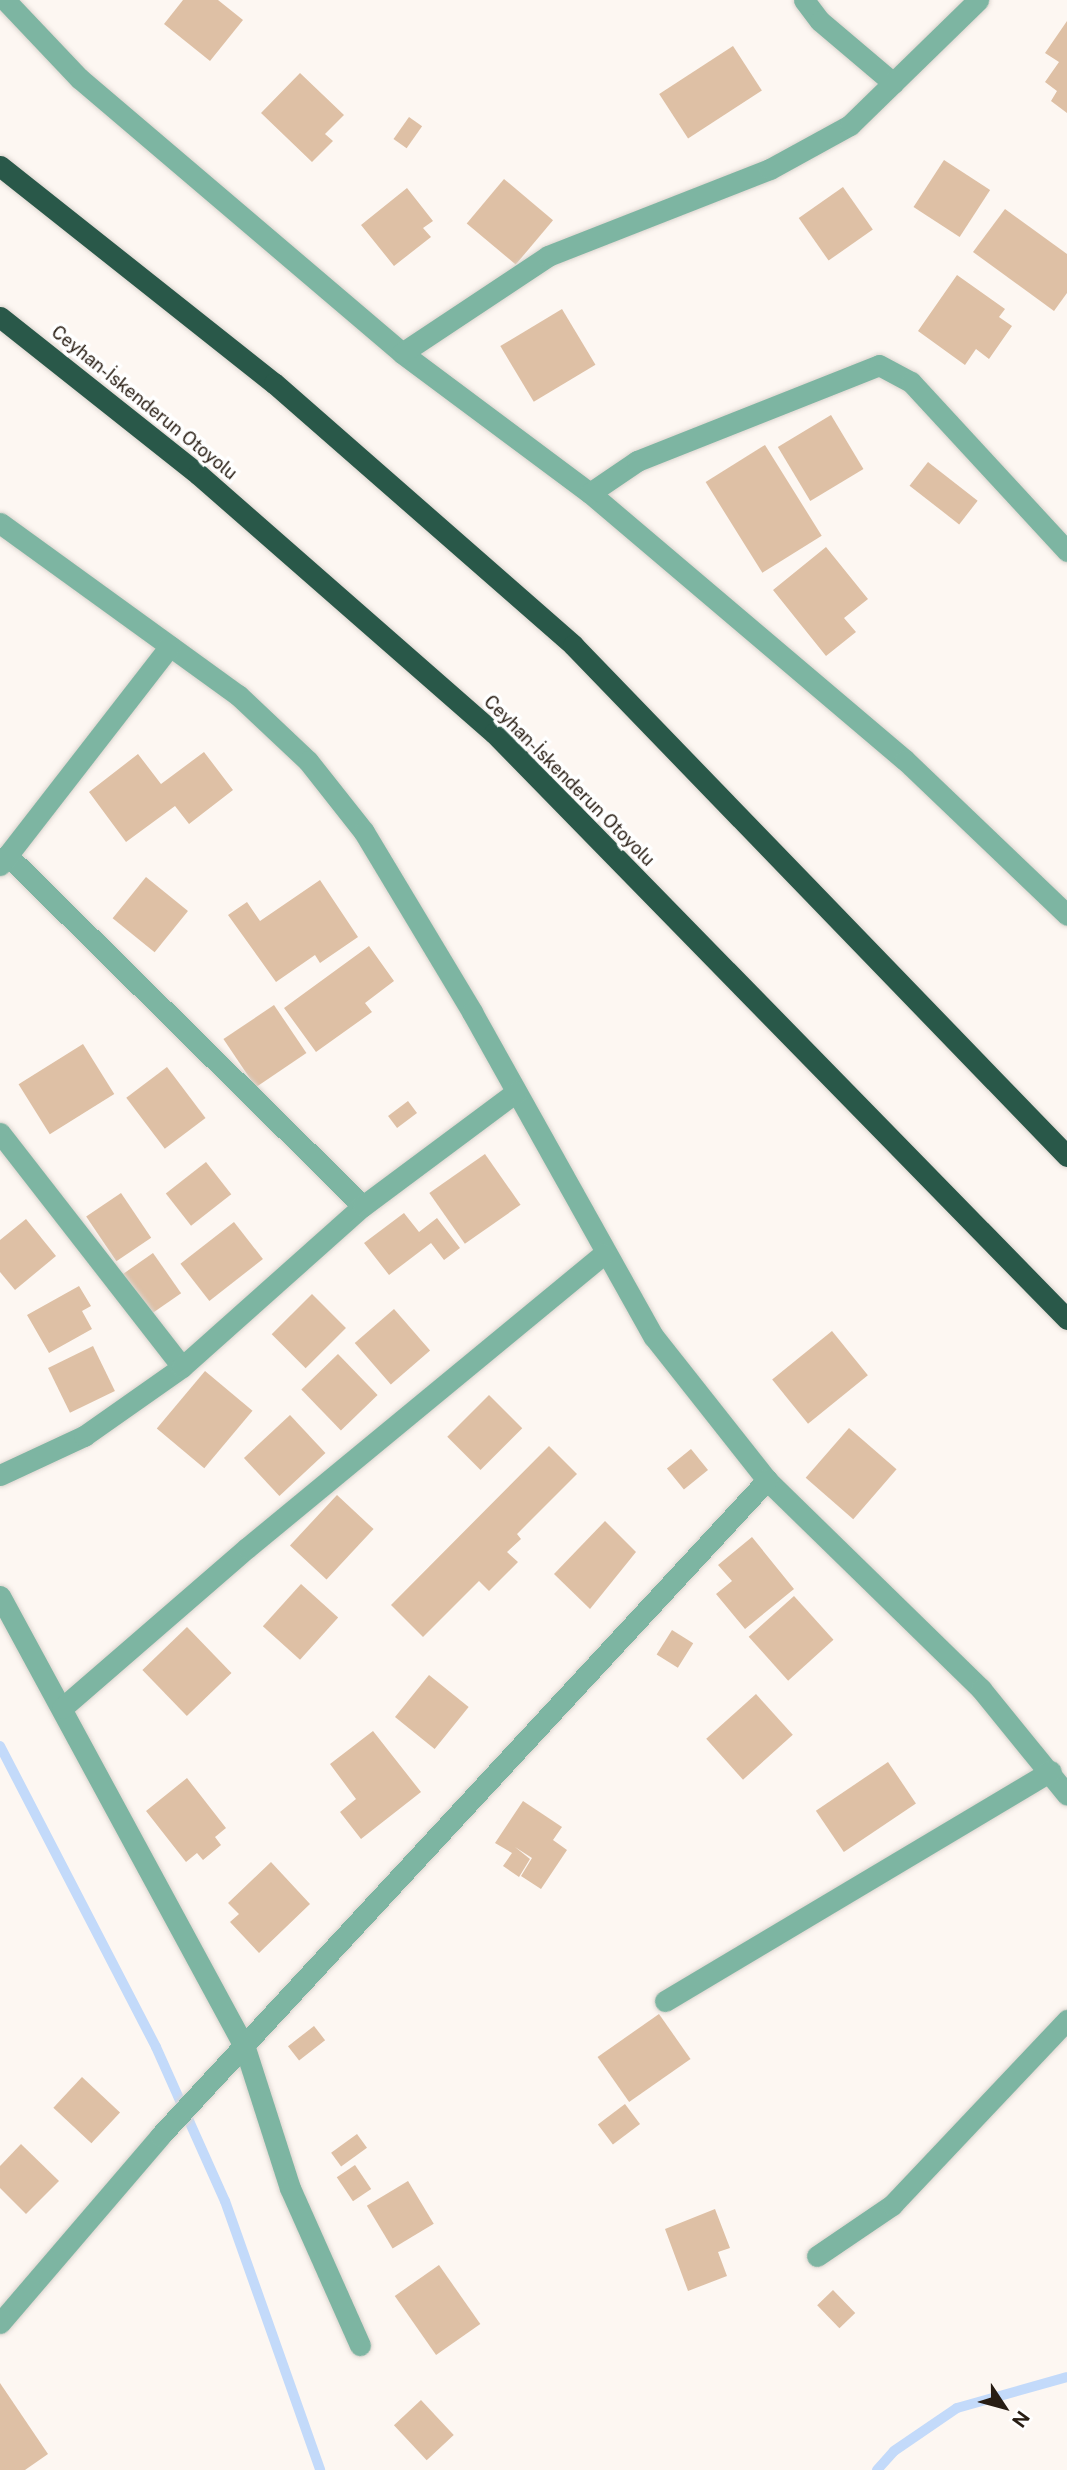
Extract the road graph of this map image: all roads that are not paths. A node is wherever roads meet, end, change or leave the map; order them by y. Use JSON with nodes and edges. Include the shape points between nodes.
{"nodes":[{"id":1,"x":5,"y":0,"type":"edge"},
{"id":2,"x":804,"y":0,"type":"edge"},
{"id":3,"x":978,"y":0,"type":"edge"},
{"id":4,"x":893,"y":83,"type":"junction"},
{"id":5,"x":0,"y":166,"type":"edge"},
{"id":6,"x":0,"y":317,"type":"edge"},
{"id":7,"x":402,"y":353,"type":"junction"},
{"id":8,"x":590,"y":494,"type":"junction"},
{"id":9,"x":0,"y":523,"type":"edge"},
{"id":10,"x":1067,"y":551,"type":"edge"},
{"id":11,"x":170,"y":646,"type":"junction"},
{"id":12,"x":4,"y":860,"type":"edge"},
{"id":13,"x":1067,"y":915,"type":"edge"},
{"id":14,"x":516,"y":1092,"type":"junction"},
{"id":15,"x":0,"y":1133,"type":"edge"},
{"id":16,"x":1067,"y":1156,"type":"edge"},
{"id":17,"x":363,"y":1206,"type":"junction"},
{"id":18,"x":604,"y":1254,"type":"junction"},
{"id":19,"x":1067,"y":1319,"type":"edge"},
{"id":20,"x":183,"y":1367,"type":"junction"},
{"id":21,"x":0,"y":1475,"type":"edge"},
{"id":22,"x":767,"y":1480,"type":"junction"},
{"id":23,"x":0,"y":1596,"type":"edge"},
{"id":24,"x":62,"y":1708,"type":"junction"},
{"id":25,"x":1051,"y":1771,"type":"junction"},
{"id":26,"x":1067,"y":1795,"type":"edge"},
{"id":27,"x":665,"y":2001,"type":"dead end"},
{"id":28,"x":1067,"y":2020,"type":"edge"},
{"id":29,"x":245,"y":2048,"type":"junction"},
{"id":30,"x":817,"y":2256,"type":"dead end"},
{"id":31,"x":0,"y":2323,"type":"edge"},
{"id":32,"x":360,"y":2345,"type":"dead end"}],
"edges":[{"from":1,"to":7,"type":"street","via":[[79,78]]},
{"from":2,"to":4,"type":"street","via":[[820,21]]},
{"from":3,"to":4,"type":"street"},
{"from":4,"to":7,"type":"street","via":[[850,125],[770,169],[548,256]]},
{"from":5,"to":16,"type":"highway","via":[[274,383],[573,645]]},
{"from":6,"to":19,"type":"highway","name":"Ceyhan-İskenderun Otoyolu","via":[[198,474],[494,733]]},
{"from":7,"to":8,"type":"street"},
{"from":8,"to":10,"type":"street","via":[[637,461],[878,365],[911,382]]},
{"from":8,"to":13,"type":"street","via":[[905,760]]},
{"from":9,"to":11,"type":"street"},
{"from":11,"to":12,"type":"street"},
{"from":11,"to":14,"type":"street","via":[[238,695],[308,761],[364,832]]},
{"from":12,"to":17,"type":"street"},
{"from":14,"to":17,"type":"street"},
{"from":14,"to":18,"type":"street"},
{"from":15,"to":20,"type":"street"},
{"from":17,"to":20,"type":"street"},
{"from":18,"to":22,"type":"street","via":[[654,1337]]},
{"from":18,"to":24,"type":"street","via":[[247,1548]]},
{"from":20,"to":21,"type":"street","via":[[84,1436]]},
{"from":22,"to":25,"type":"street","via":[[981,1689]]},
{"from":22,"to":29,"type":"street"},
{"from":23,"to":24,"type":"street"},
{"from":24,"to":29,"type":"street"},
{"from":25,"to":26,"type":"street"},
{"from":25,"to":27,"type":"street"},
{"from":28,"to":30,"type":"street","via":[[892,2205]]},
{"from":29,"to":31,"type":"street","via":[[160,2136]]},
{"from":29,"to":32,"type":"street","via":[[290,2188]]}]}
